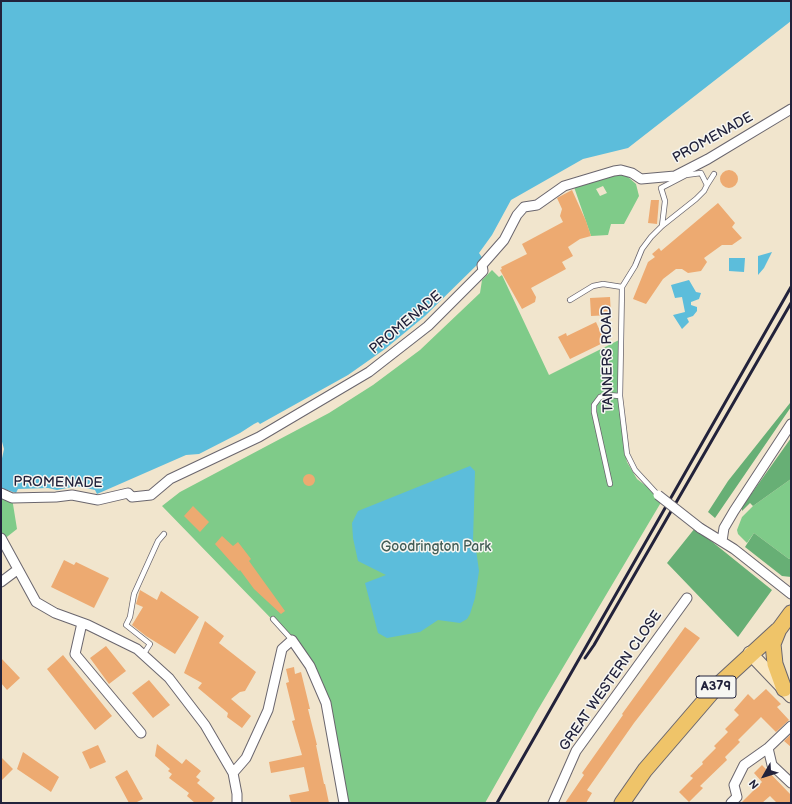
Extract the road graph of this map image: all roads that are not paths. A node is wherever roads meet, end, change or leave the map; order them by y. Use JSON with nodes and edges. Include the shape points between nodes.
{"nodes":[{"id":1,"x":791,"y":109,"type":"edge"},
{"id":2,"x":714,"y":174,"type":"dead end"},
{"id":3,"x":706,"y":185,"type":"junction"},
{"id":4,"x":662,"y":226,"type":"junction"},
{"id":5,"x":622,"y":287,"type":"junction"},
{"id":6,"x":570,"y":300,"type":"dead end"},
{"id":7,"x":620,"y":396,"type":"junction"},
{"id":8,"x":791,"y":424,"type":"edge"},
{"id":9,"x":610,"y":484,"type":"dead end"},
{"id":10,"x":1,"y":493,"type":"edge"},
{"id":11,"x":658,"y":495,"type":"joint"},
{"id":12,"x":164,"y":534,"type":"dead end"},
{"id":13,"x":1,"y":538,"type":"edge"},
{"id":14,"x":722,"y":541,"type":"junction"},
{"id":15,"x":17,"y":570,"type":"junction"},
{"id":16,"x":1,"y":582,"type":"edge"},
{"id":17,"x":791,"y":594,"type":"edge"},
{"id":18,"x":687,"y":598,"type":"dead end"},
{"id":19,"x":791,"y":613,"type":"edge"},
{"id":20,"x":273,"y":619,"type":"dead end"},
{"id":21,"x":82,"y":623,"type":"junction"},
{"id":22,"x":780,"y":628,"type":"junction"},
{"id":23,"x":292,"y":640,"type":"junction"},
{"id":24,"x":750,"y":653,"type":"junction"},
{"id":25,"x":143,"y":655,"type":"junction"},
{"id":26,"x":788,"y":693,"type":"edge"},
{"id":27,"x":791,"y":726,"type":"edge"},
{"id":28,"x":141,"y":733,"type":"dead end"},
{"id":29,"x":768,"y":748,"type":"junction"},
{"id":30,"x":233,"y":774,"type":"junction"},
{"id":31,"x":791,"y":784,"type":"edge"},
{"id":32,"x":240,"y":801,"type":"edge"},
{"id":33,"x":344,"y":803,"type":"edge"},
{"id":34,"x":553,"y":803,"type":"edge"},
{"id":35,"x":622,"y":803,"type":"edge"},
{"id":36,"x":731,"y":803,"type":"edge"}],
"edges":[{"from":1,"to":10,"type":"street","name":"PROMENADE","via":[[675,176],[641,179],[632,173],[614,171],[564,186],[537,205],[524,207],[504,240],[482,265],[483,271],[428,326],[399,349],[369,372],[259,437],[170,479],[152,495],[132,497],[128,493],[98,500],[72,495],[12,498]]},
{"from":2,"to":3,"type":"lane","name":"TANNERS ROAD"},
{"from":3,"to":4,"type":"lane","name":"TANNERS ROAD","via":[[696,199]]},
{"from":3,"to":4,"type":"lane","via":[[700,173],[686,174],[661,188],[665,201]]},
{"from":4,"to":5,"type":"lane","name":"TANNERS ROAD","via":[[642,249]]},
{"from":5,"to":6,"type":"lane","via":[[603,284],[593,286]]},
{"from":5,"to":7,"type":"lane","name":"TANNERS ROAD"},
{"from":7,"to":9,"type":"lane","via":[[600,397],[594,405]]},
{"from":7,"to":11,"type":"lane","name":"TANNERS ROAD","via":[[627,454],[635,470]]},
{"from":8,"to":14,"type":"street","via":[[734,511],[724,528]]},
{"from":11,"to":14,"type":"street","name":"TANNERS ROAD","bridge":true,"via":[[710,536]]},
{"from":12,"to":25,"type":"lane","via":[[158,541],[134,594],[126,625],[150,644]]},
{"from":13,"to":15,"type":"street"},
{"from":14,"to":17,"type":"street","name":"TANNERS ROAD"},
{"from":15,"to":16,"type":"street"},
{"from":15,"to":21,"type":"street","via":[[36,602],[55,613]]},
{"from":18,"to":34,"type":"street","name":"GREAT WESTERN CLOSE","via":[[576,751]]},
{"from":19,"to":22,"type":"main road","number":"A379"},
{"from":20,"to":23,"type":"lane"},
{"from":21,"to":25,"type":"street","via":[[137,649]]},
{"from":21,"to":28,"type":"street","via":[[75,654]]},
{"from":22,"to":24,"type":"main road","number":"A379"},
{"from":22,"to":26,"type":"main road","number":"A379","via":[[773,644],[774,664]]},
{"from":23,"to":30,"type":"street","via":[[282,649],[268,710],[246,758]]},
{"from":23,"to":33,"type":"street","via":[[310,666],[326,703]]},
{"from":24,"to":26,"type":"street"},
{"from":24,"to":35,"type":"main road","number":"A379","via":[[685,722],[645,770]]},
{"from":25,"to":30,"type":"street","via":[[169,678],[190,703]]},
{"from":27,"to":29,"type":"street"},
{"from":29,"to":31,"type":"street","via":[[772,765]]},
{"from":29,"to":36,"type":"street","via":[[744,765],[734,785],[736,797]]},
{"from":30,"to":32,"type":"street"}]}
